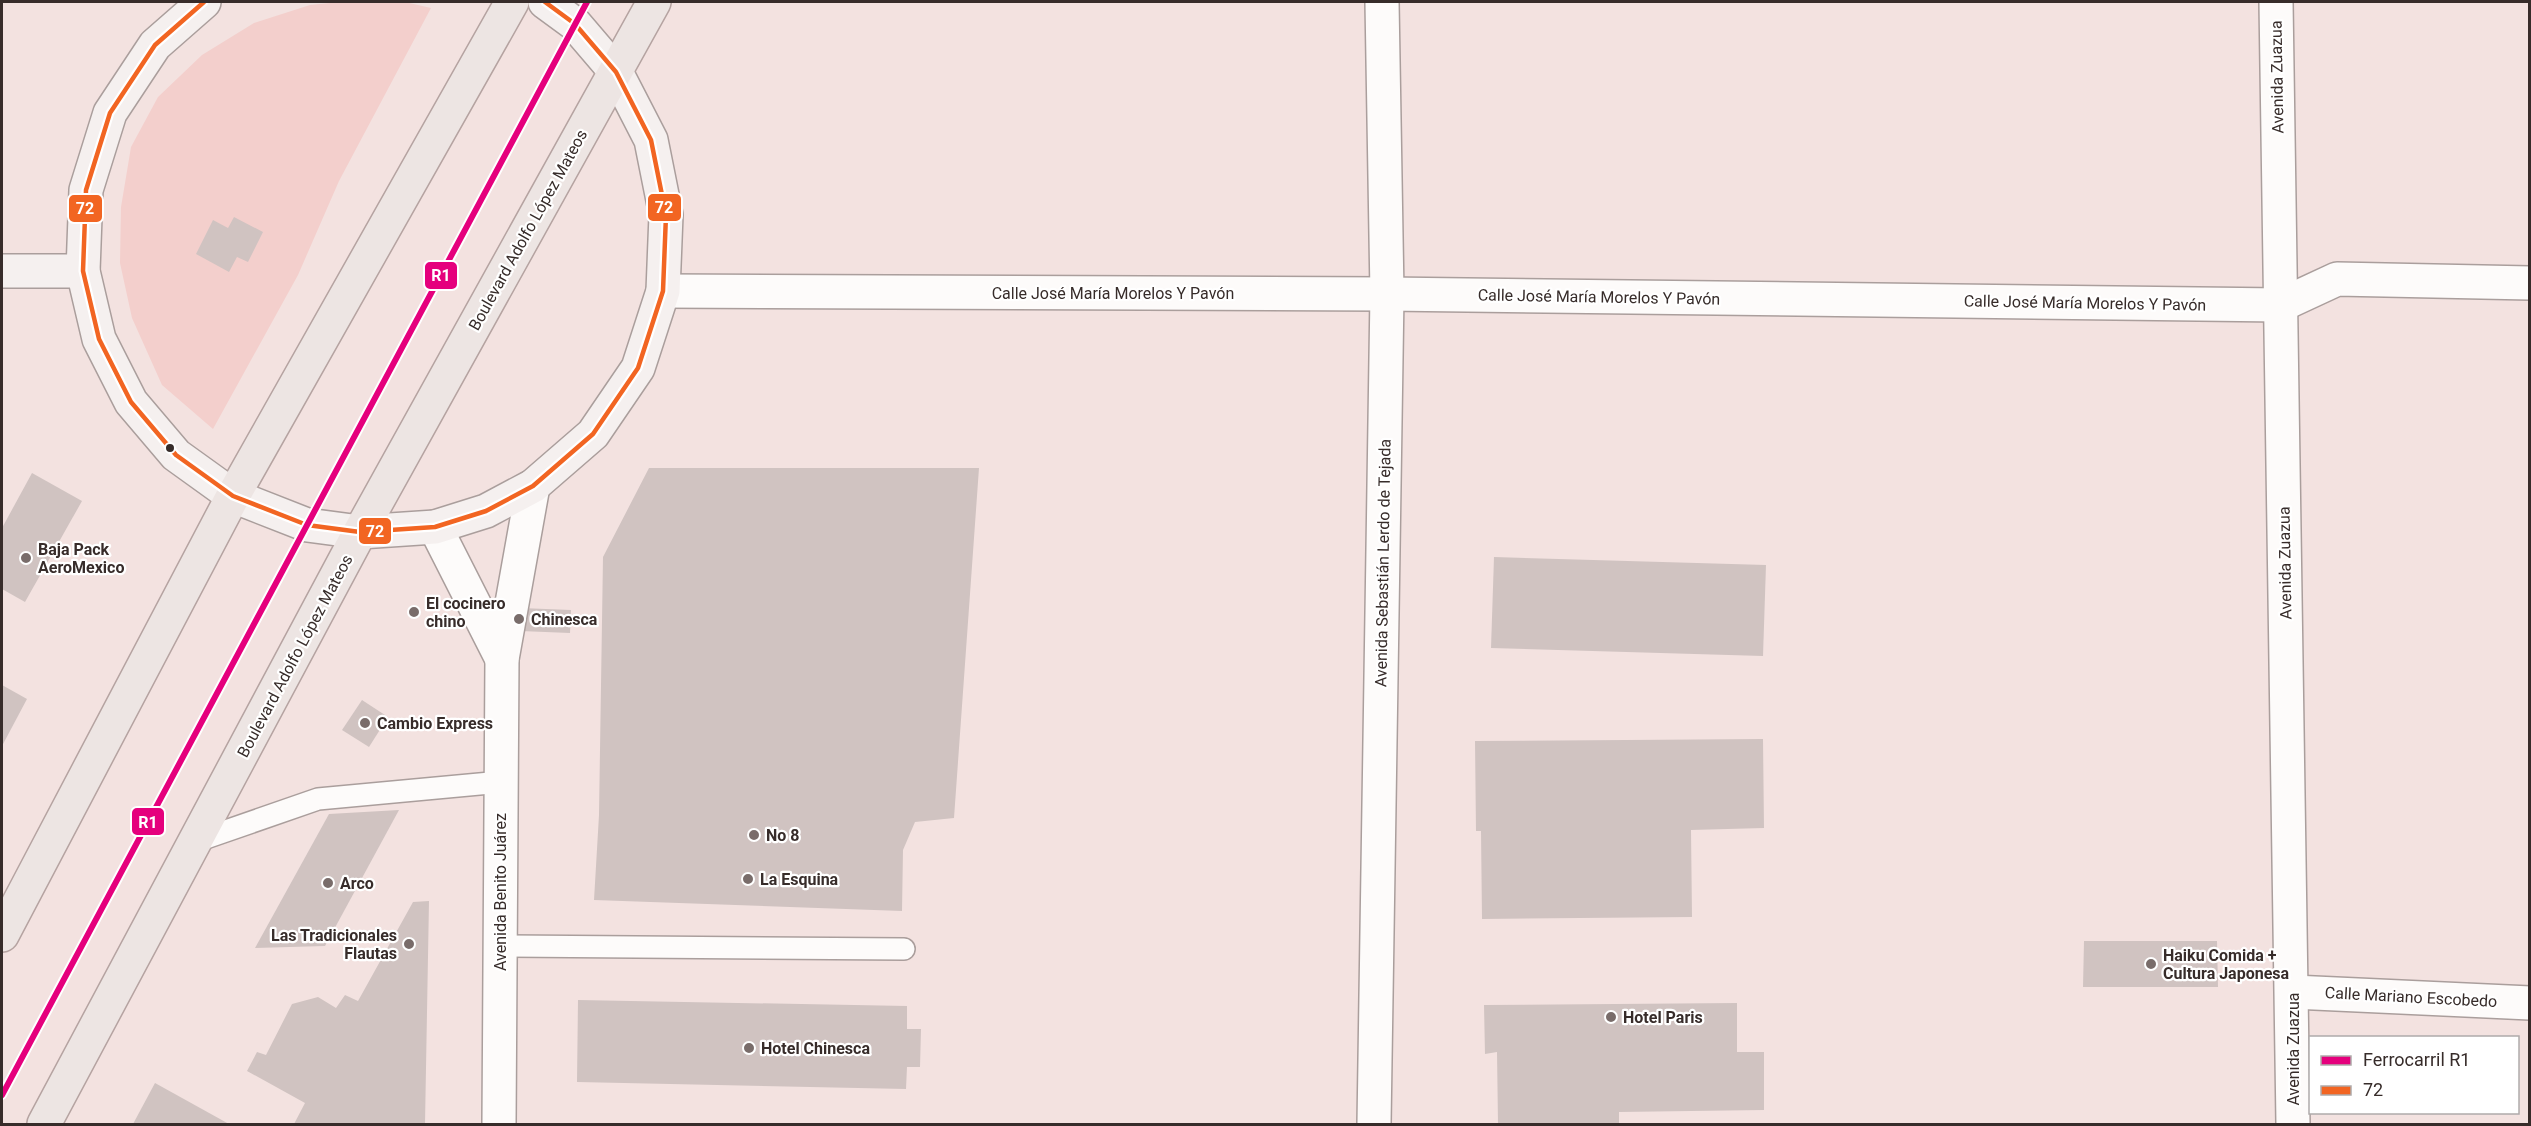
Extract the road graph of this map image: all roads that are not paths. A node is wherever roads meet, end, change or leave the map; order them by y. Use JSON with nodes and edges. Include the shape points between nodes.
{"nodes":[{"id":1,"x":204,"y":2,"type":"edge"},
{"id":2,"x":512,"y":2,"type":"edge"},
{"id":3,"x":545,"y":2,"type":"edge"},
{"id":4,"x":654,"y":2,"type":"edge"},
{"id":5,"x":1382,"y":2,"type":"edge"},
{"id":6,"x":2276,"y":2,"type":"edge"},
{"id":7,"x":616,"y":72,"type":"junction"},
{"id":8,"x":83,"y":270,"type":"junction"},
{"id":9,"x":2,"y":271,"type":"edge"},
{"id":10,"x":2529,"y":283,"type":"edge"},
{"id":11,"x":663,"y":291,"type":"junction"},
{"id":12,"x":1387,"y":294,"type":"junction"},
{"id":13,"x":2280,"y":306,"type":"junction"},
{"id":14,"x":532,"y":486,"type":"junction"},
{"id":15,"x":233,"y":496,"type":"junction"},
{"id":16,"x":435,"y":527,"type":"junction"},
{"id":17,"x":360,"y":532,"type":"junction"},
{"id":18,"x":502,"y":659,"type":"junction"},
{"id":19,"x":501,"y":782,"type":"junction"},
{"id":20,"x":197,"y":841,"type":"junction"},
{"id":21,"x":2,"y":935,"type":"edge"},
{"id":22,"x":500,"y":946,"type":"junction"},
{"id":23,"x":904,"y":949,"type":"dead end"},
{"id":24,"x":2292,"y":992,"type":"junction"},
{"id":25,"x":2529,"y":1003,"type":"edge"},
{"id":26,"x":44,"y":1125,"type":"edge"},
{"id":27,"x":499,"y":1125,"type":"edge"},
{"id":28,"x":1374,"y":1125,"type":"edge"},
{"id":29,"x":2293,"y":1125,"type":"edge"}],
"edges":[{"from":1,"to":8,"type":"main road","via":[[154,45],[110,113],[86,190]]},
{"from":2,"to":15,"type":"main road"},
{"from":3,"to":7,"type":"main road","via":[[575,24]]},
{"from":4,"to":7,"type":"main road","name":"Boulevard Adolfo López Mateos"},
{"from":5,"to":12,"type":"street","name":"Avenida Sebastián Lerdo de Tejada"},
{"from":6,"to":13,"type":"street","name":"Avenida Zuazua"},
{"from":7,"to":11,"type":"main road","via":[[651,140],[666,215]]},
{"from":7,"to":17,"type":"main road","name":"Boulevard Adolfo López Mateos"},
{"from":8,"to":9,"type":"main road"},
{"from":8,"to":15,"type":"main road","via":[[99,339],[131,402],[176,455]]},
{"from":10,"to":13,"type":"street","name":"Calle José María Morelos Y Pavón","via":[[2337,279]]},
{"from":11,"to":12,"type":"street","name":"Calle José María Morelos Y Pavón"},
{"from":11,"to":14,"type":"main road","via":[[638,368],[593,434]]},
{"from":12,"to":13,"type":"street","name":"Calle José María Morelos Y Pavón"},
{"from":12,"to":28,"type":"street","name":"Avenida Sebastián Lerdo de Tejada"},
{"from":13,"to":24,"type":"street","name":"Avenida Zuazua"},
{"from":14,"to":16,"type":"main road","via":[[486,511]]},
{"from":14,"to":18,"type":"street","name":"Avenida Benito Juárez"},
{"from":15,"to":17,"type":"main road","via":[[307,525]]},
{"from":15,"to":21,"type":"main road"},
{"from":16,"to":17,"type":"main road"},
{"from":16,"to":18,"type":"street","name":"Avenida Benito Juárez"},
{"from":17,"to":20,"type":"main road","name":"Boulevard Adolfo López Mateos"},
{"from":18,"to":19,"type":"street","name":"Avenida Benito Juárez"},
{"from":19,"to":20,"type":"lane","via":[[318,799]]},
{"from":19,"to":22,"type":"street","name":"Avenida Benito Juárez"},
{"from":20,"to":26,"type":"main road","name":"Boulevard Adolfo López Mateos"},
{"from":22,"to":23,"type":"lane"},
{"from":22,"to":27,"type":"street","name":"Avenida Benito Juárez"},
{"from":24,"to":25,"type":"street","name":"Calle Mariano Escobedo"},
{"from":24,"to":29,"type":"street","name":"Avenida Zuazua"}]}
